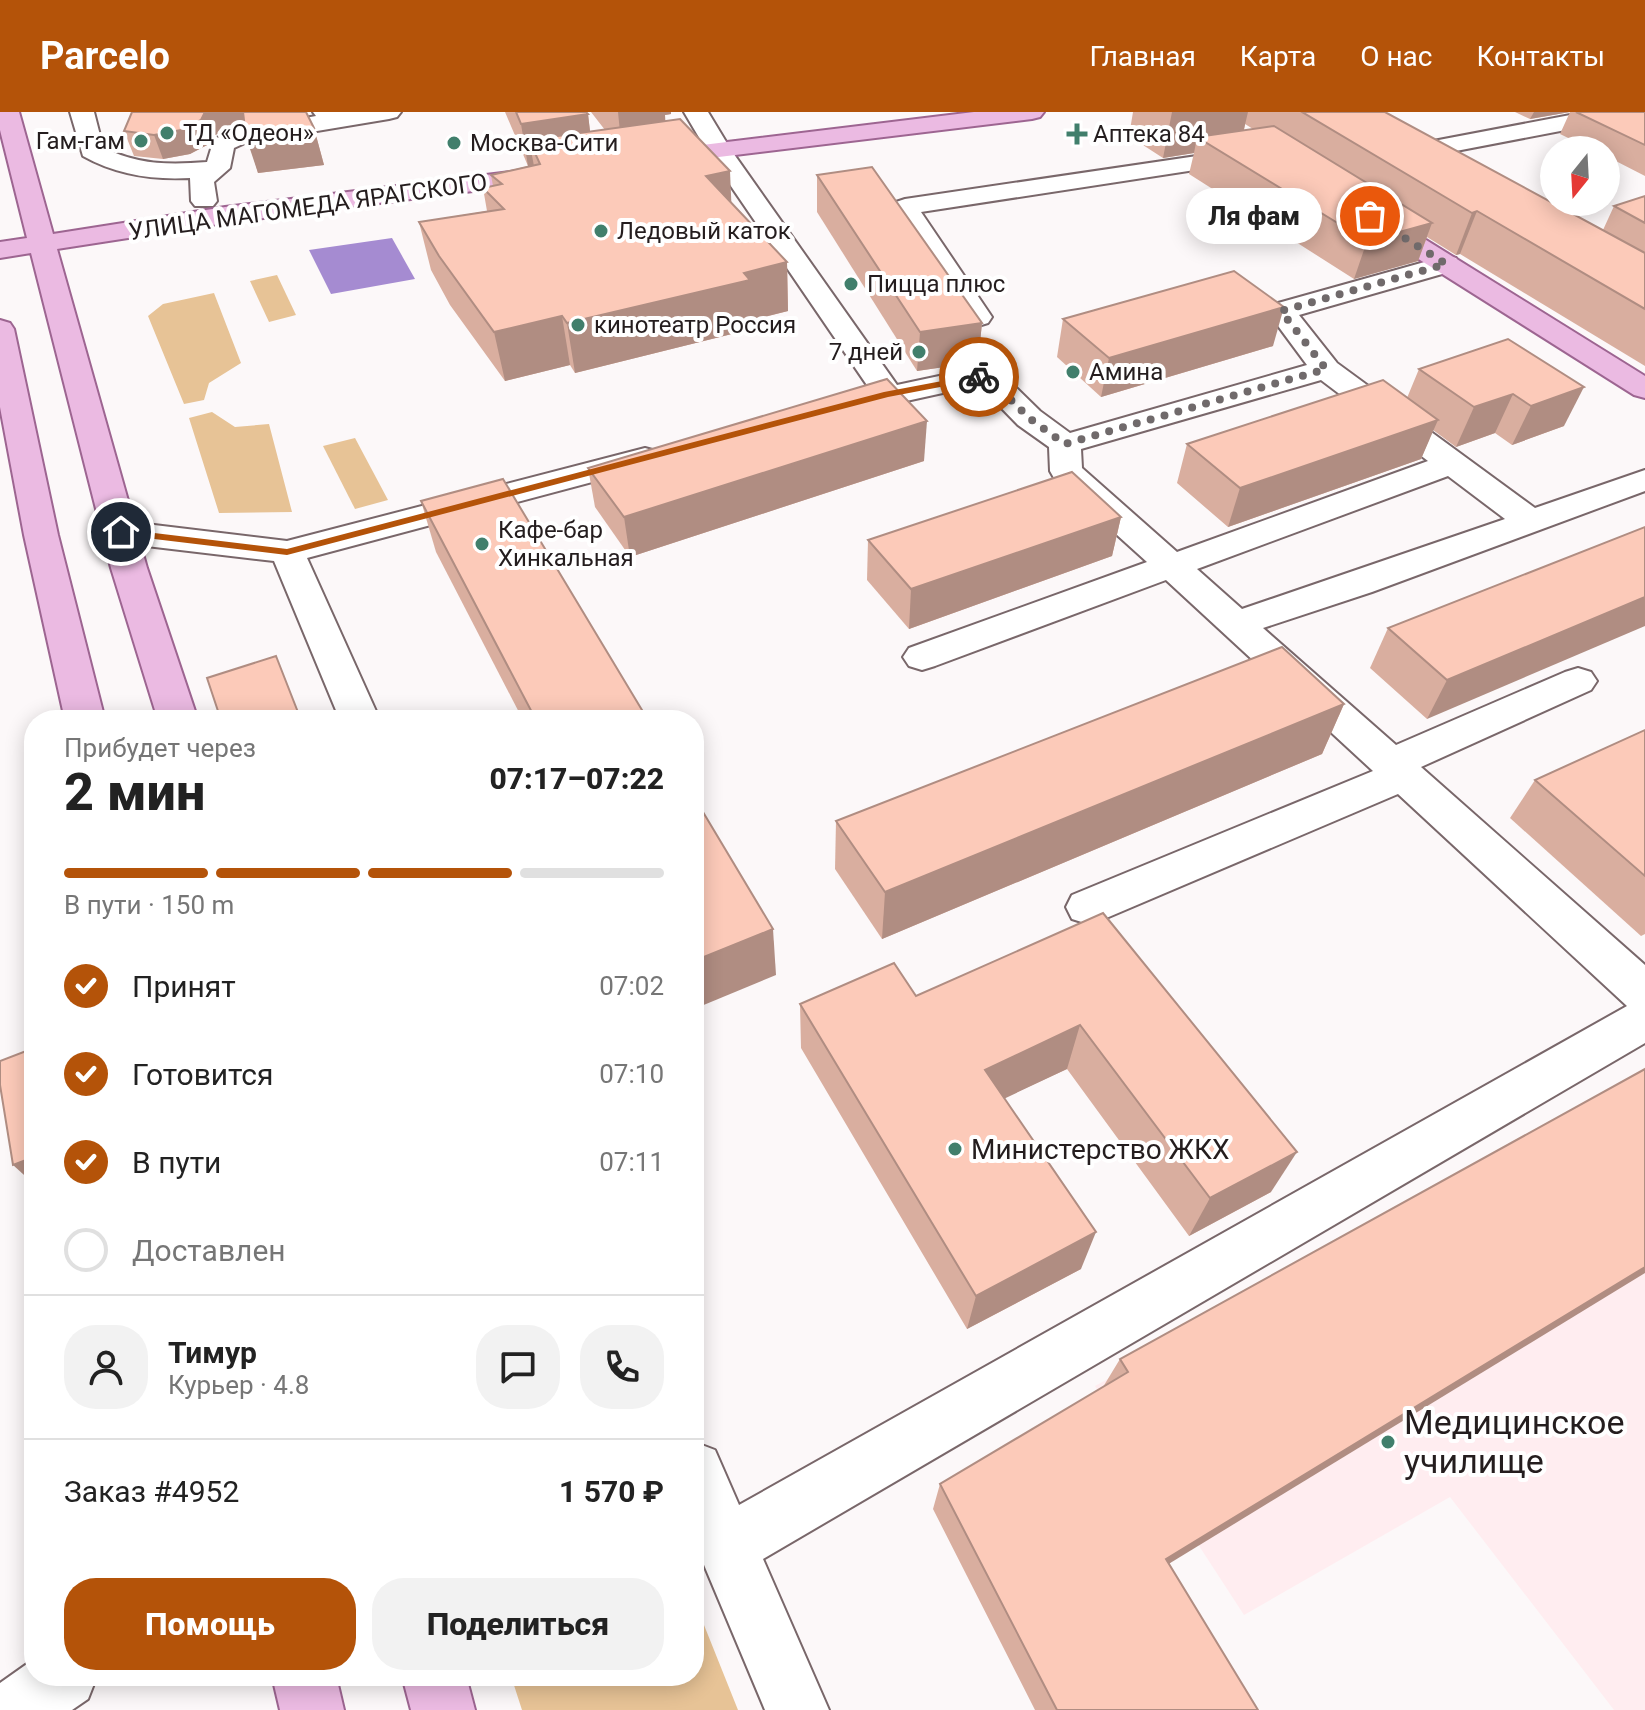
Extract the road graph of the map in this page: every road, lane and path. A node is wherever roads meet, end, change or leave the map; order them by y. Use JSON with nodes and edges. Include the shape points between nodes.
{"nodes":[{"id":1,"x":7,"y":112,"type":"edge"},
{"id":2,"x":82,"y":112,"type":"edge"},
{"id":3,"x":389,"y":112,"type":"edge"},
{"id":4,"x":696,"y":112,"type":"edge"},
{"id":5,"x":1032,"y":112,"type":"edge"},
{"id":6,"x":1623,"y":112,"type":"edge"},
{"id":7,"x":328,"y":116,"type":"edge"},
{"id":8,"x":1228,"y":127,"type":"dead end"},
{"id":9,"x":220,"y":145,"type":"junction"},
{"id":10,"x":719,"y":151,"type":"junction"},
{"id":11,"x":1275,"y":156,"type":"joint"},
{"id":12,"x":629,"y":161,"type":"edge"},
{"id":13,"x":1447,"y":176,"type":"edge"},
{"id":14,"x":1345,"y":200,"type":"edge"},
{"id":15,"x":204,"y":201,"type":"junction"},
{"id":16,"x":0,"y":225,"type":"edge"},
{"id":17,"x":38,"y":232,"type":"junction"},
{"id":18,"x":0,"y":250,"type":"edge"},
{"id":19,"x":1446,"y":264,"type":"junction"},
{"id":20,"x":978,"y":317,"type":"edge"},
{"id":21,"x":0,"y":329,"type":"edge"},
{"id":22,"x":1326,"y":369,"type":"junction"},
{"id":23,"x":1645,"y":389,"type":"edge"},
{"id":24,"x":888,"y":394,"type":"junction"},
{"id":25,"x":813,"y":413,"type":"edge"},
{"id":26,"x":1065,"y":444,"type":"junction"},
{"id":27,"x":679,"y":448,"type":"edge"},
{"id":28,"x":1453,"y":463,"type":"junction"},
{"id":29,"x":1645,"y":480,"type":"edge"},
{"id":30,"x":1531,"y":522,"type":"junction"},
{"id":31,"x":121,"y":532,"type":"junction"},
{"id":32,"x":287,"y":552,"type":"junction"},
{"id":33,"x":1170,"y":565,"type":"junction"},
{"id":34,"x":1236,"y":624,"type":"junction"},
{"id":35,"x":922,"y":657,"type":"dead end"},
{"id":36,"x":1578,"y":681,"type":"dead end"},
{"id":37,"x":83,"y":710,"type":"edge"},
{"id":38,"x":175,"y":710,"type":"edge"},
{"id":39,"x":356,"y":710,"type":"edge"},
{"id":40,"x":1397,"y":770,"type":"junction"},
{"id":41,"x":1088,"y":907,"type":"dead end"},
{"id":42,"x":1636,"y":972,"type":"edge"},
{"id":43,"x":1645,"y":1019,"type":"edge"},
{"id":44,"x":704,"y":1493,"type":"edge"},
{"id":45,"x":728,"y":1545,"type":"junction"},
{"id":46,"x":51,"y":1686,"type":"edge"},
{"id":47,"x":306,"y":1686,"type":"edge"},
{"id":48,"x":437,"y":1686,"type":"edge"},
{"id":49,"x":17,"y":1710,"type":"edge"},
{"id":50,"x":312,"y":1710,"type":"edge"},
{"id":51,"x":443,"y":1710,"type":"edge"},
{"id":52,"x":797,"y":1710,"type":"edge"}],
"edges":[{"from":1,"to":17,"type":"main road"},
{"from":2,"to":9,"type":"street","via":[[92,151],[110,163],[135,169],[171,172]]},
{"from":3,"to":7,"type":"street"},
{"from":4,"to":10,"type":"street"},
{"from":5,"to":10,"type":"main road"},
{"from":6,"to":13,"type":"street","via":[[1407,153]]},
{"from":7,"to":9,"type":"street"},
{"from":8,"to":11,"type":"main road"},
{"from":9,"to":15,"type":"street","via":[[201,180]]},
{"from":10,"to":12,"type":"main road"},
{"from":10,"to":24,"type":"street"},
{"from":11,"to":20,"type":"street","via":[[905,207]]},
{"from":14,"to":19,"type":"main road"},
{"from":15,"to":17,"type":"main road","name":"УЛИЦА МАГОМЕДА ЯРАГСКОГО"},
{"from":15,"to":17,"type":"main road","name":"УЛИЦА МАГОМЕДА ЯРАГСКОГО","via":[[552,159],[570,165],[225,215]]},
{"from":16,"to":17,"type":"main road","name":"УЛИЦА МАГОМЕДА ЯРАГСКОГО"},
{"from":17,"to":18,"type":"main road","name":"УЛИЦА МАГОМЕДА ЯРАГСКОГО"},
{"from":17,"to":31,"type":"main road"},
{"from":19,"to":22,"type":"street","via":[[1281,311]]},
{"from":19,"to":23,"type":"main road"},
{"from":21,"to":37,"type":"main road"},
{"from":22,"to":26,"type":"street"},
{"from":22,"to":28,"type":"street"},
{"from":24,"to":25,"type":"street"},
{"from":24,"to":26,"type":"street","via":[[986,375],[1029,418]]},
{"from":26,"to":33,"type":"street","via":[[1066,471]]},
{"from":27,"to":32,"type":"street"},
{"from":28,"to":30,"type":"street"},
{"from":28,"to":33,"type":"street"},
{"from":29,"to":30,"type":"street"},
{"from":30,"to":34,"type":"street"},
{"from":31,"to":32,"type":"street"},
{"from":31,"to":38,"type":"main road"},
{"from":32,"to":39,"type":"street"},
{"from":33,"to":34,"type":"street"},
{"from":33,"to":35,"type":"street"},
{"from":34,"to":40,"type":"street"},
{"from":36,"to":40,"type":"street"},
{"from":40,"to":41,"type":"street"},
{"from":40,"to":42,"type":"street"},
{"from":43,"to":45,"type":"street"},
{"from":44,"to":45,"type":"street"},
{"from":45,"to":52,"type":"street"},
{"from":46,"to":49,"type":"street"},
{"from":47,"to":50,"type":"main road"},
{"from":48,"to":51,"type":"main road"}]}
